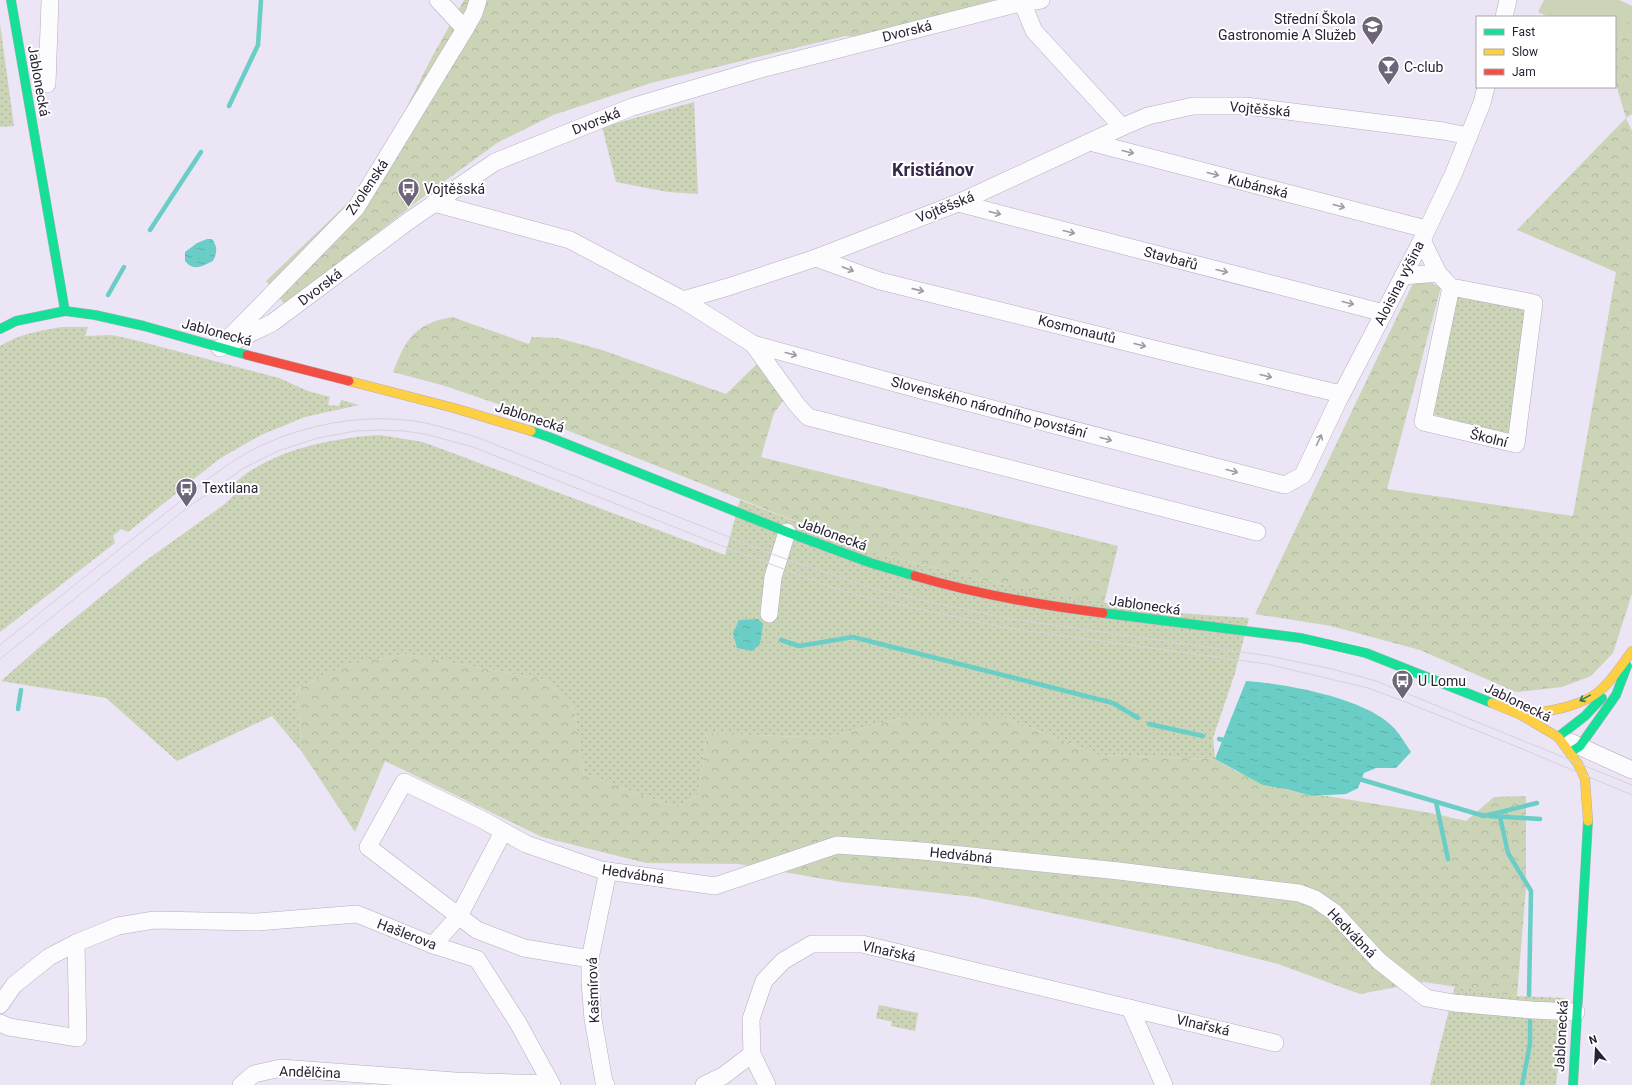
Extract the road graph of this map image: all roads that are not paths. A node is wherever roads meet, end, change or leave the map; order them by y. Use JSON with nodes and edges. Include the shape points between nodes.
{"nodes":[{"id":1,"x":11,"y":0,"type":"edge"},
{"id":2,"x":50,"y":0,"type":"edge"},
{"id":3,"x":478,"y":0,"type":"edge"},
{"id":4,"x":1041,"y":0,"type":"edge"},
{"id":5,"x":1508,"y":0,"type":"edge"},
{"id":6,"x":441,"y":2,"type":"edge"},
{"id":7,"x":1022,"y":2,"type":"junction"},
{"id":8,"x":1504,"y":16,"type":"edge"},
{"id":9,"x":464,"y":29,"type":"junction"},
{"id":10,"x":47,"y":84,"type":"dead end"},
{"id":11,"x":1486,"y":88,"type":"edge"},
{"id":12,"x":1122,"y":127,"type":"junction"},
{"id":13,"x":1469,"y":136,"type":"junction"},
{"id":14,"x":1090,"y":142,"type":"junction"},
{"id":15,"x":434,"y":203,"type":"junction"},
{"id":16,"x":958,"y":203,"type":"junction"},
{"id":17,"x":1424,"y":235,"type":"junction"},
{"id":18,"x":816,"y":258,"type":"junction"},
{"id":19,"x":1438,"y":274,"type":"junction"},
{"id":20,"x":1403,"y":276,"type":"junction"},
{"id":21,"x":1451,"y":287,"type":"junction"},
{"id":22,"x":683,"y":300,"type":"junction"},
{"id":23,"x":65,"y":311,"type":"junction"},
{"id":24,"x":1384,"y":312,"type":"junction"},
{"id":25,"x":0,"y":329,"type":"edge"},
{"id":26,"x":753,"y":344,"type":"junction"},
{"id":27,"x":220,"y":348,"type":"junction"},
{"id":28,"x":1341,"y":394,"type":"junction"},
{"id":29,"x":1303,"y":475,"type":"joint"},
{"id":30,"x":787,"y":532,"type":"junction"},
{"id":31,"x":1257,"y":532,"type":"dead end"},
{"id":32,"x":769,"y":614,"type":"dead end"},
{"id":33,"x":1632,"y":652,"type":"edge"},
{"id":34,"x":1521,"y":715,"type":"junction"},
{"id":35,"x":1558,"y":737,"type":"junction"},
{"id":36,"x":1575,"y":749,"type":"junction"},
{"id":37,"x":1632,"y":770,"type":"edge"},
{"id":38,"x":503,"y":832,"type":"junction"},
{"id":39,"x":608,"y":871,"type":"junction"},
{"id":40,"x":458,"y":916,"type":"junction"},
{"id":41,"x":76,"y":943,"type":"junction"},
{"id":42,"x":433,"y":945,"type":"junction"},
{"id":43,"x":590,"y":959,"type":"junction"},
{"id":44,"x":0,"y":1005,"type":"edge"},
{"id":45,"x":1130,"y":1008,"type":"junction"},
{"id":46,"x":1576,"y":1012,"type":"junction"},
{"id":47,"x":0,"y":1023,"type":"edge"},
{"id":48,"x":1275,"y":1043,"type":"dead end"},
{"id":49,"x":752,"y":1054,"type":"junction"},
{"id":50,"x":552,"y":1084,"type":"edge"},
{"id":51,"x":241,"y":1085,"type":"edge"},
{"id":52,"x":606,"y":1085,"type":"edge"},
{"id":53,"x":704,"y":1085,"type":"edge"},
{"id":54,"x":767,"y":1085,"type":"edge"},
{"id":55,"x":1164,"y":1085,"type":"edge"},
{"id":56,"x":1573,"y":1085,"type":"edge"}],
"edges":[{"from":1,"to":23,"type":"main road","name":"Jablonecká"},
{"from":2,"to":10,"type":"street"},
{"from":3,"to":9,"type":"street","name":"Zvolenská","via":[[474,13]]},
{"from":4,"to":7,"type":"street","name":"Dvorská"},
{"from":5,"to":8,"type":"street"},
{"from":6,"to":9,"type":"street"},
{"from":7,"to":12,"type":"street","via":[[1034,31]]},
{"from":7,"to":15,"type":"street","name":"Dvorská","via":[[757,70],[632,107],[494,162]]},
{"from":9,"to":27,"type":"street","name":"Zvolenská","via":[[356,208]]},
{"from":11,"to":13,"type":"street","name":"Aloisina výšina"},
{"from":12,"to":13,"type":"street","name":"Vojtěšská","via":[[1148,116],[1193,106],[1246,106]]},
{"from":12,"to":14,"type":"street","name":"Vojtěšská"},
{"from":13,"to":17,"type":"street","name":"Aloisina výšina"},
{"from":14,"to":16,"type":"street","name":"Vojtěšská"},
{"from":14,"to":17,"type":"street","name":"Kubánská","one_way":true},
{"from":15,"to":22,"type":"street","via":[[570,240]]},
{"from":15,"to":27,"type":"street","name":"Dvorská","via":[[272,323]]},
{"from":16,"to":18,"type":"street","name":"Vojtěšská"},
{"from":16,"to":24,"type":"street","name":"Stavbařů","one_way":true},
{"from":17,"to":19,"type":"street"},
{"from":17,"to":20,"type":"street","name":"Aloisina výšina"},
{"from":18,"to":22,"type":"street","name":"Vojtěšská"},
{"from":18,"to":28,"type":"street","name":"Kosmonautů","one_way":true,"via":[[880,281]]},
{"from":19,"to":20,"type":"street"},
{"from":19,"to":21,"type":"street"},
{"from":20,"to":24,"type":"street","name":"Aloisina výšina"},
{"from":21,"to":21,"type":"street","name":"Školní","via":[[1534,303],[1516,444],[1423,422]]},
{"from":22,"to":26,"type":"street","name":"Slovenského národního povstání"},
{"from":23,"to":25,"type":"main road","via":[[16,321]]},
{"from":23,"to":27,"type":"main road","name":"Jablonecká","via":[[144,326]]},
{"from":24,"to":28,"type":"street","name":"Aloisina výšina"},
{"from":26,"to":29,"type":"street","name":"Slovenského národního povstání","one_way":true,"via":[[1284,485]]},
{"from":26,"to":31,"type":"street","via":[[808,417]]},
{"from":27,"to":30,"type":"main road","name":"Jablonecká","via":[[454,408],[550,437]]},
{"from":29,"to":28,"type":"street","name":"Aloisina výšina","one_way":true},
{"from":30,"to":32,"type":"street","via":[[773,577]]},
{"from":30,"to":34,"type":"main road","name":"Jablonecká","via":[[871,563],[953,587],[1071,609],[1301,638],[1366,653]]},
{"from":33,"to":34,"type":"main road","one_way":true,"via":[[1598,691],[1577,703],[1558,710]]},
{"from":33,"to":35,"type":"main road","via":[[1612,686],[1585,716]]},
{"from":33,"to":36,"type":"main road","via":[[1616,695]]},
{"from":34,"to":35,"type":"main road","name":"Jablonecká"},
{"from":35,"to":36,"type":"street"},
{"from":36,"to":37,"type":"street"},
{"from":36,"to":46,"type":"main road","name":"Jablonecká","via":[[1585,779],[1588,812]]},
{"from":38,"to":39,"type":"street","name":"Hedvábná","via":[[526,844]]},
{"from":38,"to":40,"type":"street"},
{"from":38,"to":40,"type":"street","name":"Hedvábná","via":[[404,782],[368,847]]},
{"from":39,"to":43,"type":"street","name":"Kašmírová"},
{"from":39,"to":46,"type":"street","name":"Hedvábná","via":[[715,886],[837,845],[938,852],[1299,893],[1315,899],[1334,912],[1379,961],[1426,998],[1477,1005]]},
{"from":40,"to":42,"type":"street"},
{"from":40,"to":43,"type":"street","via":[[477,930],[524,948]]},
{"from":41,"to":42,"type":"street","name":"Hašlerova","via":[[118,926],[154,920],[257,922],[357,914]]},
{"from":41,"to":44,"type":"street","name":"Hašlerova","via":[[50,957],[14,985]]},
{"from":41,"to":47,"type":"street","via":[[78,1038],[9,1027]]},
{"from":42,"to":50,"type":"street","name":"Hašlerova","via":[[477,959],[518,1023]]},
{"from":43,"to":52,"type":"street","name":"Kašmírová","via":[[593,1019]]},
{"from":45,"to":48,"type":"street","name":"Vlnařská"},
{"from":45,"to":49,"type":"street","name":"Vlnařská","via":[[862,944],[812,944],[783,961],[764,981],[751,1019]]},
{"from":45,"to":55,"type":"street"},
{"from":46,"to":56,"type":"main road","name":"Jablonecká"},
{"from":49,"to":53,"type":"street","via":[[723,1076]]},
{"from":49,"to":54,"type":"street","name":"Vlnařská"},
{"from":50,"to":51,"type":"street","name":"Andělčina","via":[[455,1081],[281,1068],[254,1074]]}]}
